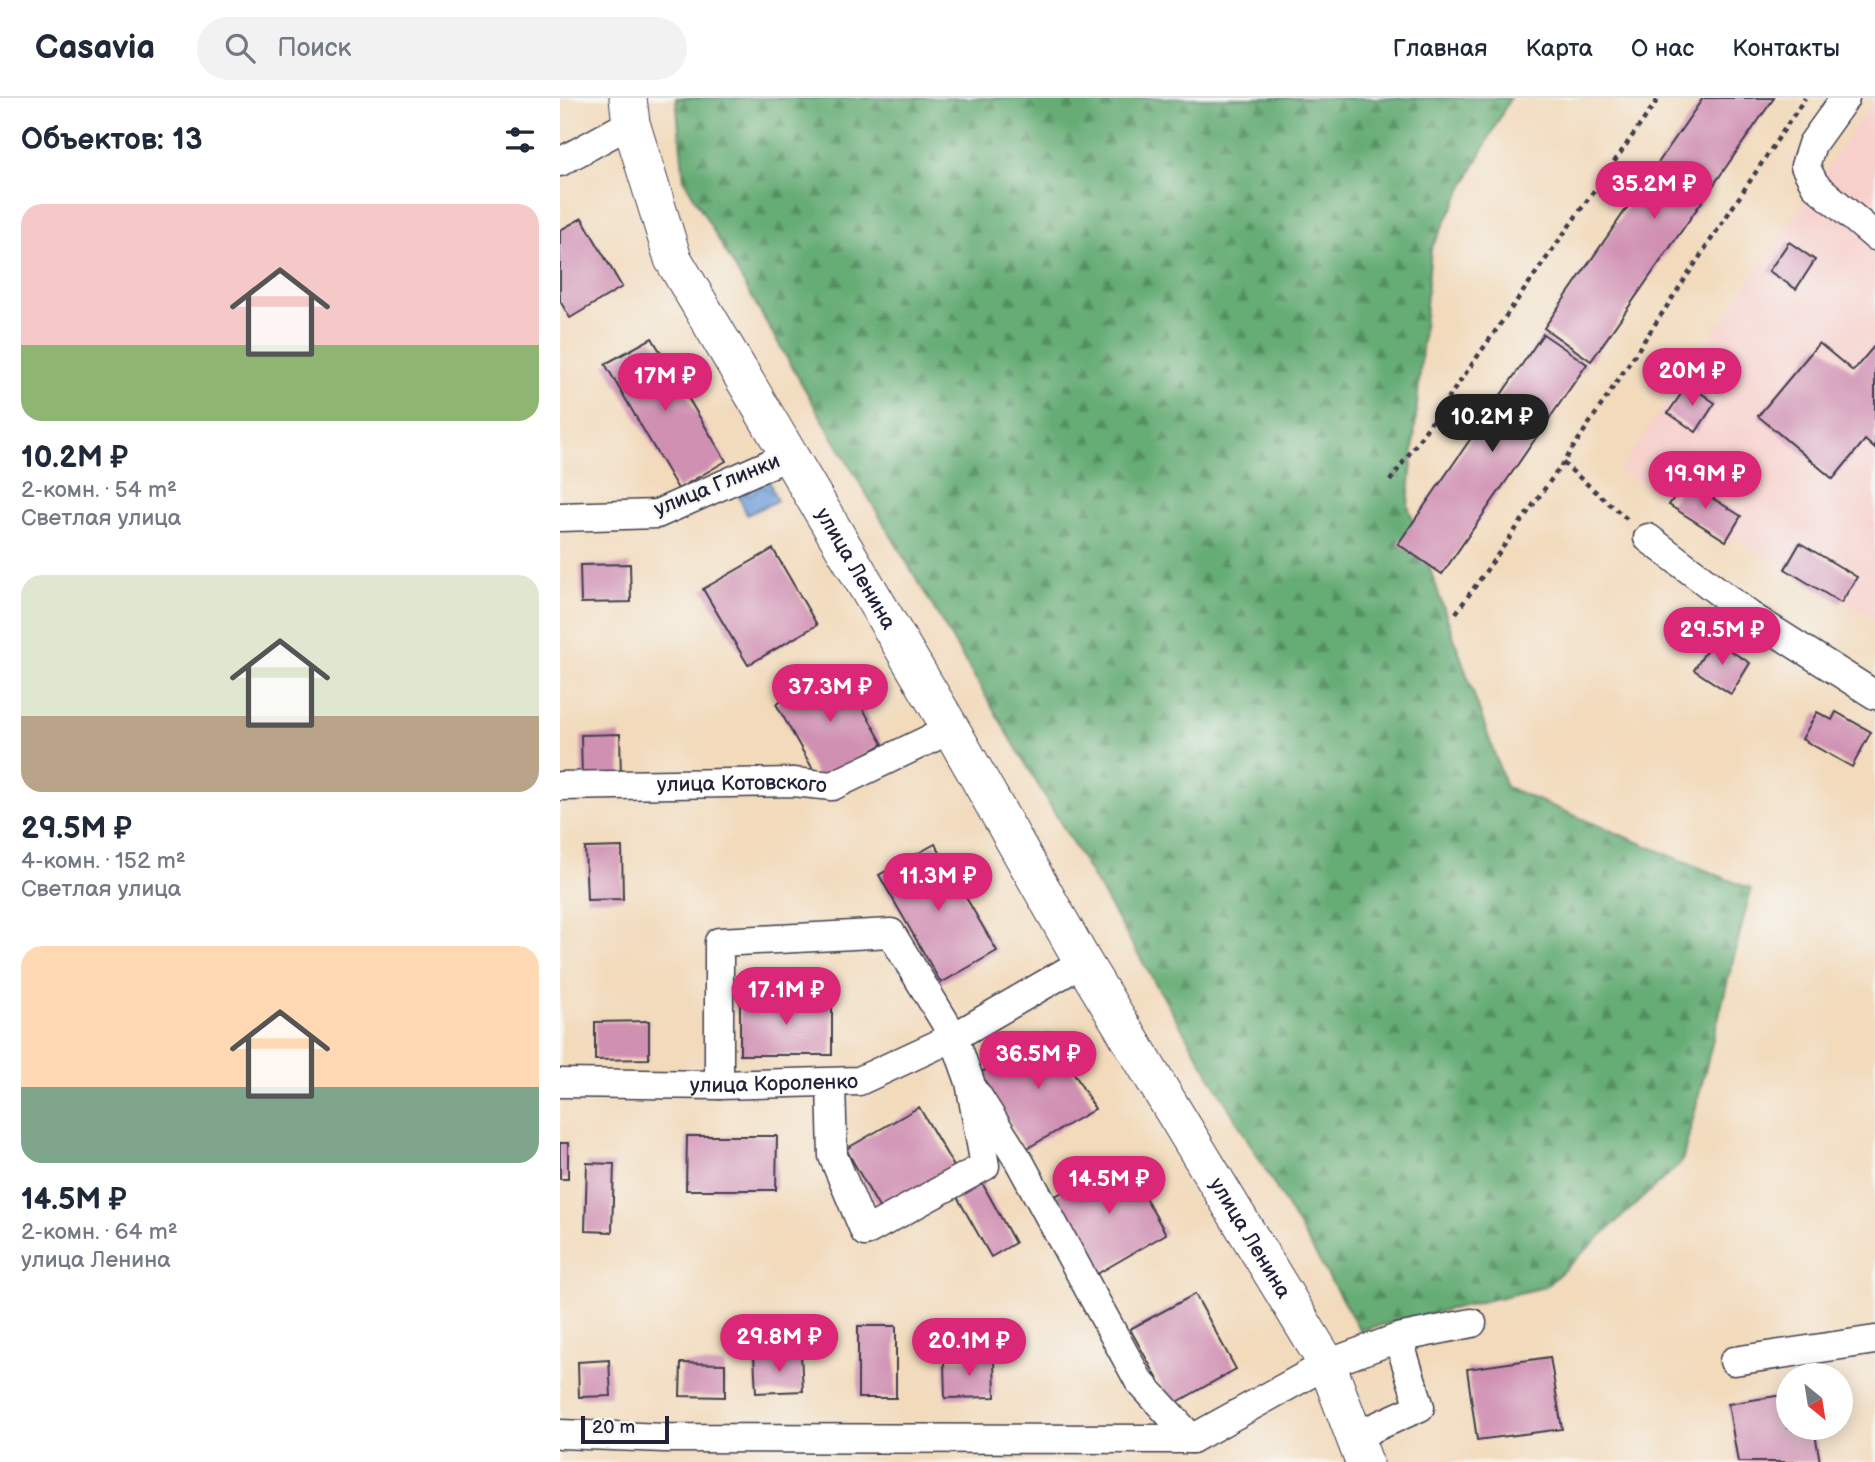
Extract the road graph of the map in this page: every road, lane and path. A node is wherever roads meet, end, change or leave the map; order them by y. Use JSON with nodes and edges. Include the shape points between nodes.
{"nodes":[{"id":1,"x":1659,"y":98,"type":"edge"},
{"id":2,"x":1805,"y":98,"type":"edge"},
{"id":3,"x":1845,"y":98,"type":"edge"},
{"id":4,"x":629,"y":111,"type":"edge"},
{"id":5,"x":560,"y":162,"type":"edge"},
{"id":6,"x":1875,"y":236,"type":"edge"},
{"id":7,"x":790,"y":455,"type":"junction"},
{"id":8,"x":1563,"y":463,"type":"junction"},
{"id":9,"x":1390,"y":481,"type":"dead end"},
{"id":10,"x":560,"y":517,"type":"edge"},
{"id":11,"x":1648,"y":538,"type":"joint"},
{"id":12,"x":1456,"y":613,"type":"dead end"},
{"id":13,"x":1875,"y":695,"type":"edge"},
{"id":14,"x":951,"y":729,"type":"junction"},
{"id":15,"x":560,"y":786,"type":"edge"},
{"id":16,"x":1083,"y":962,"type":"junction"},
{"id":17,"x":954,"y":1037,"type":"junction"},
{"id":18,"x":970,"y":1082,"type":"junction"},
{"id":19,"x":560,"y":1083,"type":"edge"},
{"id":20,"x":831,"y":1083,"type":"junction"},
{"id":21,"x":719,"y":1085,"type":"junction"},
{"id":22,"x":1472,"y":1323,"type":"dead end"},
{"id":23,"x":1398,"y":1338,"type":"junction"},
{"id":24,"x":1875,"y":1340,"type":"edge"},
{"id":25,"x":1734,"y":1361,"type":"dead end"},
{"id":26,"x":1326,"y":1364,"type":"junction"},
{"id":27,"x":560,"y":1434,"type":"edge"},
{"id":28,"x":1192,"y":1439,"type":"junction"},
{"id":29,"x":1360,"y":1449,"type":"edge"}],
"edges":[{"from":1,"to":9,"type":"path"},
{"from":2,"to":8,"type":"path"},
{"from":3,"to":6,"type":"street","via":[[1812,144],[1805,166],[1815,185]]},
{"from":4,"to":5,"type":"street"},
{"from":4,"to":7,"type":"main road","name":"улица Ленина","via":[[673,259]]},
{"from":7,"to":10,"type":"street","name":"улица Глинки","via":[[657,514]]},
{"from":7,"to":14,"type":"main road","name":"улица Ленина"},
{"from":8,"to":11,"type":"path"},
{"from":8,"to":12,"type":"path"},
{"from":11,"to":13,"type":"street","via":[[1749,615]]},
{"from":14,"to":15,"type":"street","name":"улица Котовского","via":[[832,786],[793,782]]},
{"from":14,"to":16,"type":"main road","name":"улица Ленина"},
{"from":16,"to":17,"type":"street","name":"улица Короленко"},
{"from":16,"to":26,"type":"main road","name":"улица Ленина"},
{"from":17,"to":18,"type":"street"},
{"from":17,"to":20,"type":"street","name":"улица Короленко","via":[[859,1082]]},
{"from":17,"to":21,"type":"street","via":[[891,933],[719,942]]},
{"from":18,"to":20,"type":"street","via":[[985,1166],[865,1232],[833,1156]]},
{"from":18,"to":28,"type":"street","via":[[1019,1161],[1139,1381]]},
{"from":19,"to":21,"type":"street","name":"улица Короленко"},
{"from":20,"to":21,"type":"street","name":"улица Короленко"},
{"from":22,"to":23,"type":"street"},
{"from":23,"to":26,"type":"street"},
{"from":23,"to":29,"type":"street","via":[[1420,1407]]},
{"from":24,"to":25,"type":"street"},
{"from":26,"to":28,"type":"street"},
{"from":26,"to":29,"type":"main road","name":"улица Ленина"},
{"from":27,"to":28,"type":"street"}]}
